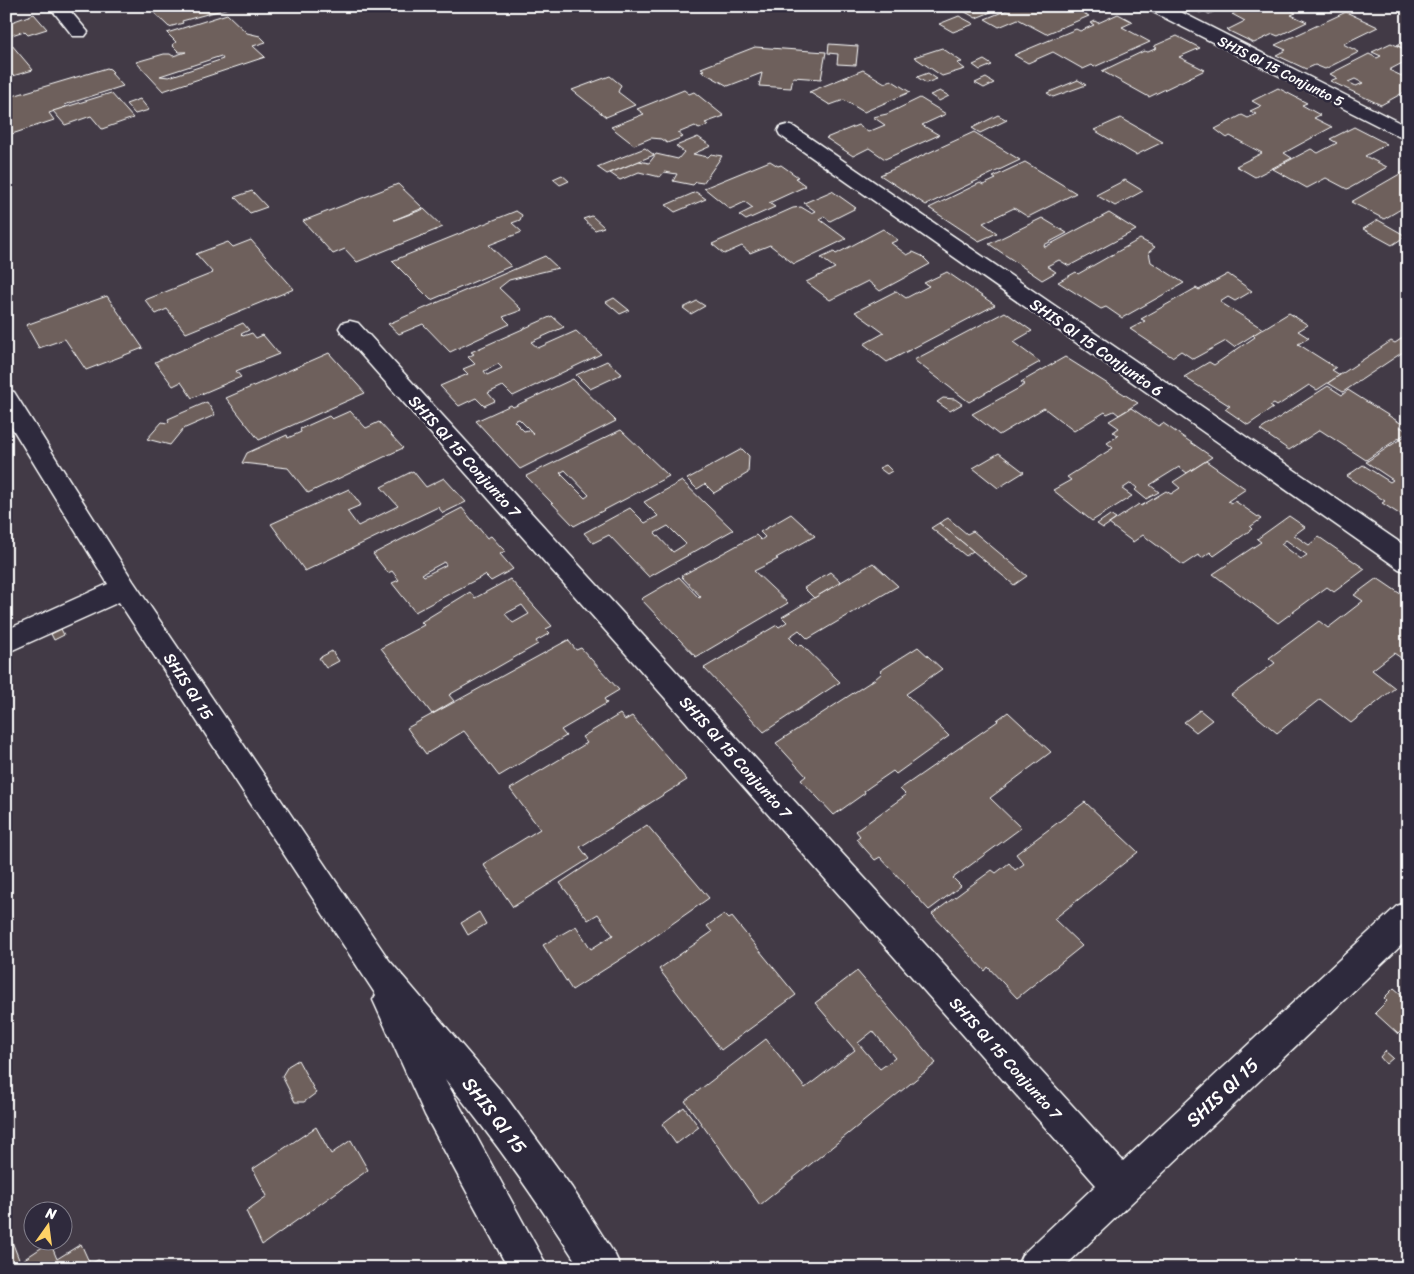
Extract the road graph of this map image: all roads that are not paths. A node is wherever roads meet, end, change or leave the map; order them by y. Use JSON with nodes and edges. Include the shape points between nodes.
{"nodes":[{"id":1,"x":57,"y":6,"type":"edge"},
{"id":2,"x":1155,"y":6,"type":"edge"},
{"id":3,"x":79,"y":32,"type":"dead end"},
{"id":4,"x":787,"y":132,"type":"dead end"},
{"id":5,"x":1408,"y":135,"type":"edge"},
{"id":6,"x":350,"y":328,"type":"dead end"},
{"id":7,"x":6,"y":398,"type":"edge"},
{"id":8,"x":1408,"y":562,"type":"edge"},
{"id":9,"x":124,"y":588,"type":"junction"},
{"id":10,"x":6,"y":642,"type":"edge"},
{"id":11,"x":1408,"y":917,"type":"edge"},
{"id":12,"x":377,"y":971,"type":"junction"},
{"id":13,"x":1122,"y":1187,"type":"junction"},
{"id":14,"x":529,"y":1268,"type":"edge"},
{"id":15,"x":602,"y":1268,"type":"edge"},
{"id":16,"x":1035,"y":1268,"type":"edge"}],
"edges":[{"from":1,"to":3,"type":"street"},
{"from":2,"to":5,"type":"street","name":"SHIS QI 15 Conjunto 5"},
{"from":4,"to":8,"type":"street","name":"SHIS QI 15 Conjunto 6"},
{"from":6,"to":13,"type":"street","name":"SHIS QI 15 Conjunto 7"},
{"from":7,"to":9,"type":"street","name":"SHIS QI 15"},
{"from":9,"to":10,"type":"street"},
{"from":9,"to":12,"type":"street","name":"SHIS QI 15"},
{"from":11,"to":13,"type":"street","name":"SHIS QI 15"},
{"from":12,"to":14,"type":"street","name":"SHIS QI 15","via":[[428,1084],[480,1186]]},
{"from":12,"to":15,"type":"street","name":"SHIS QI 15","via":[[493,1110],[559,1201]]},
{"from":13,"to":16,"type":"street","name":"SHIS QI 15"}]}
